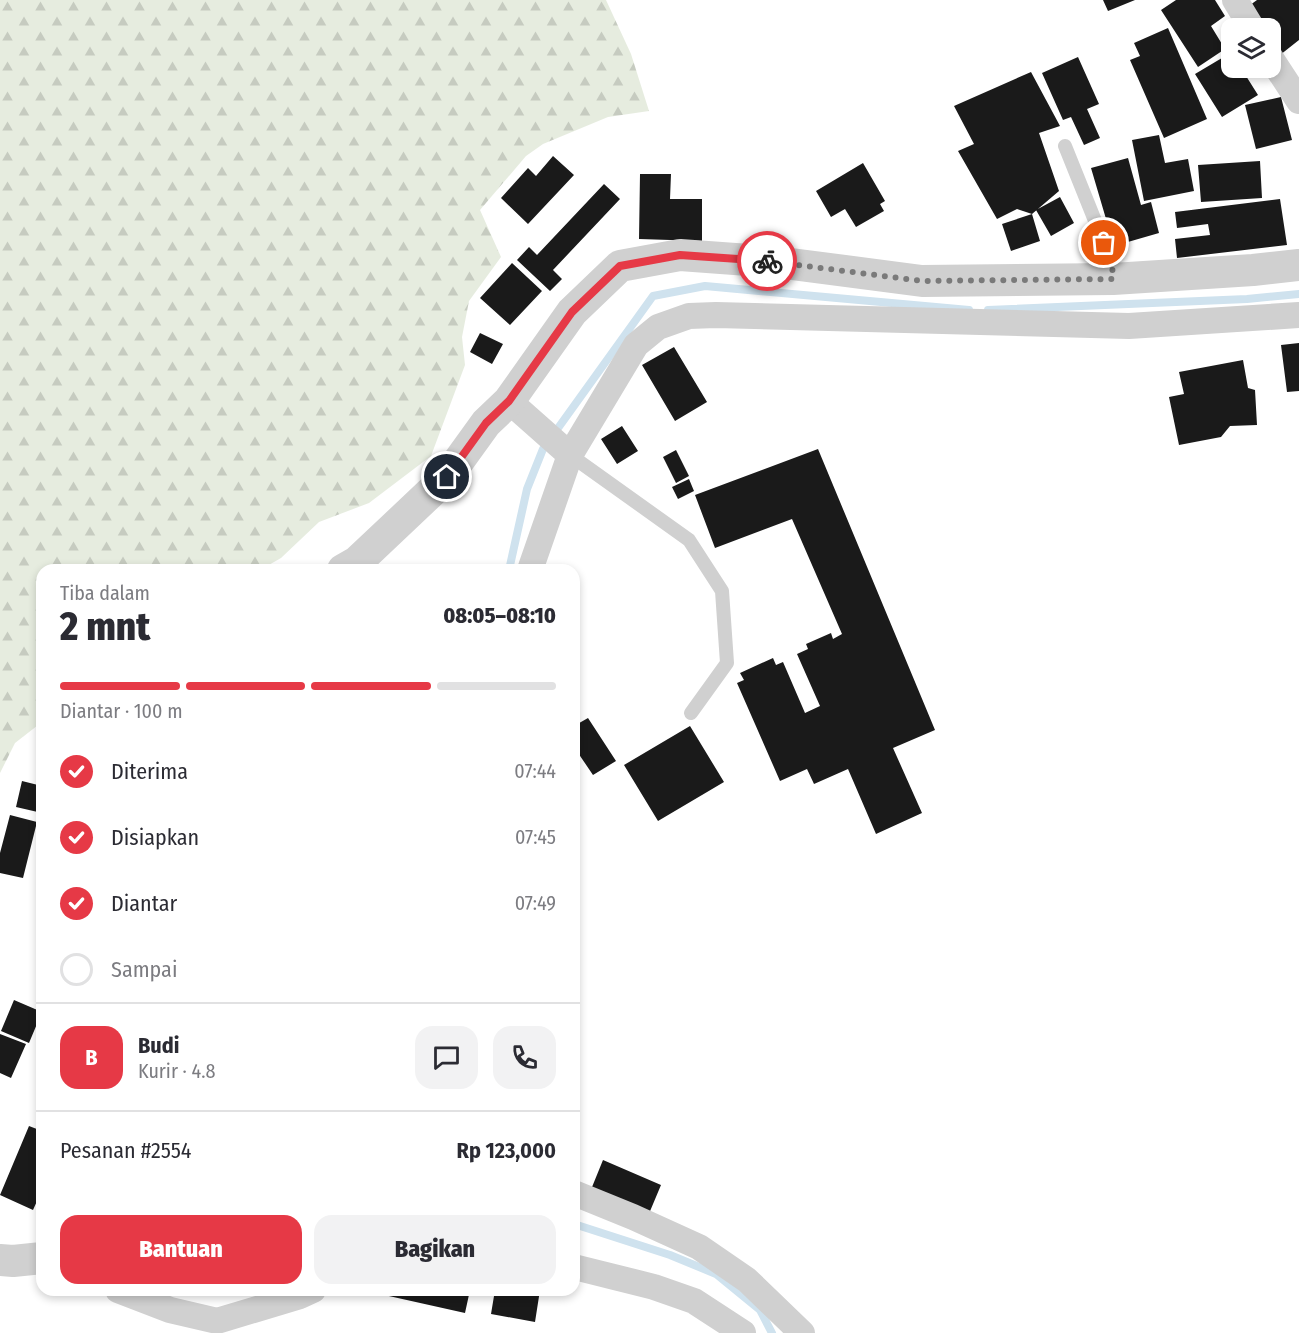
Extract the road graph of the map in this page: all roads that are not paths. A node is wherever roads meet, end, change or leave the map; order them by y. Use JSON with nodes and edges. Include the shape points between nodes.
{"nodes":[{"id":1,"x":1235,"y":0,"type":"edge"},
{"id":2,"x":1246,"y":18,"type":"edge"},
{"id":3,"x":1281,"y":73,"type":"edge"},
{"id":4,"x":1299,"y":100,"type":"edge"},
{"id":5,"x":1065,"y":146,"type":"dead end"},
{"id":6,"x":1299,"y":265,"type":"edge"},
{"id":7,"x":1113,"y":279,"type":"junction"},
{"id":8,"x":1299,"y":315,"type":"edge"},
{"id":9,"x":509,"y":401,"type":"junction"},
{"id":10,"x":570,"y":455,"type":"junction"},
{"id":11,"x":354,"y":564,"type":"edge"},
{"id":12,"x":532,"y":564,"type":"edge"},
{"id":13,"x":691,"y":713,"type":"dead end"},
{"id":14,"x":580,"y":1195,"type":"edge"},
{"id":15,"x":36,"y":1259,"type":"edge"},
{"id":16,"x":0,"y":1260,"type":"edge"},
{"id":17,"x":580,"y":1268,"type":"edge"},
{"id":18,"x":134,"y":1296,"type":"edge"},
{"id":19,"x":300,"y":1296,"type":"edge"},
{"id":20,"x":743,"y":1333,"type":"edge"},
{"id":21,"x":802,"y":1333,"type":"edge"}],
"edges":[{"from":1,"to":2,"type":"street"},
{"from":3,"to":4,"type":"street"},
{"from":5,"to":7,"type":"lane","via":[[1112,263]]},
{"from":6,"to":7,"type":"street"},
{"from":7,"to":9,"type":"street","via":[[922,281],[776,262],[680,255],[620,266],[572,312]]},
{"from":8,"to":10,"type":"street","via":[[1130,326],[689,316],[658,327],[636,345]]},
{"from":9,"to":10,"type":"street"},
{"from":9,"to":11,"type":"street","via":[[486,423],[447,477]]},
{"from":10,"to":12,"type":"street"},
{"from":10,"to":13,"type":"lane","via":[[689,540],[722,591],[727,663]]},
{"from":14,"to":21,"type":"street","via":[[699,1247],[747,1280]]},
{"from":15,"to":16,"type":"street"},
{"from":17,"to":20,"type":"street","via":[[694,1301]]},
{"from":18,"to":19,"type":"street","via":[[217,1321]]}]}
